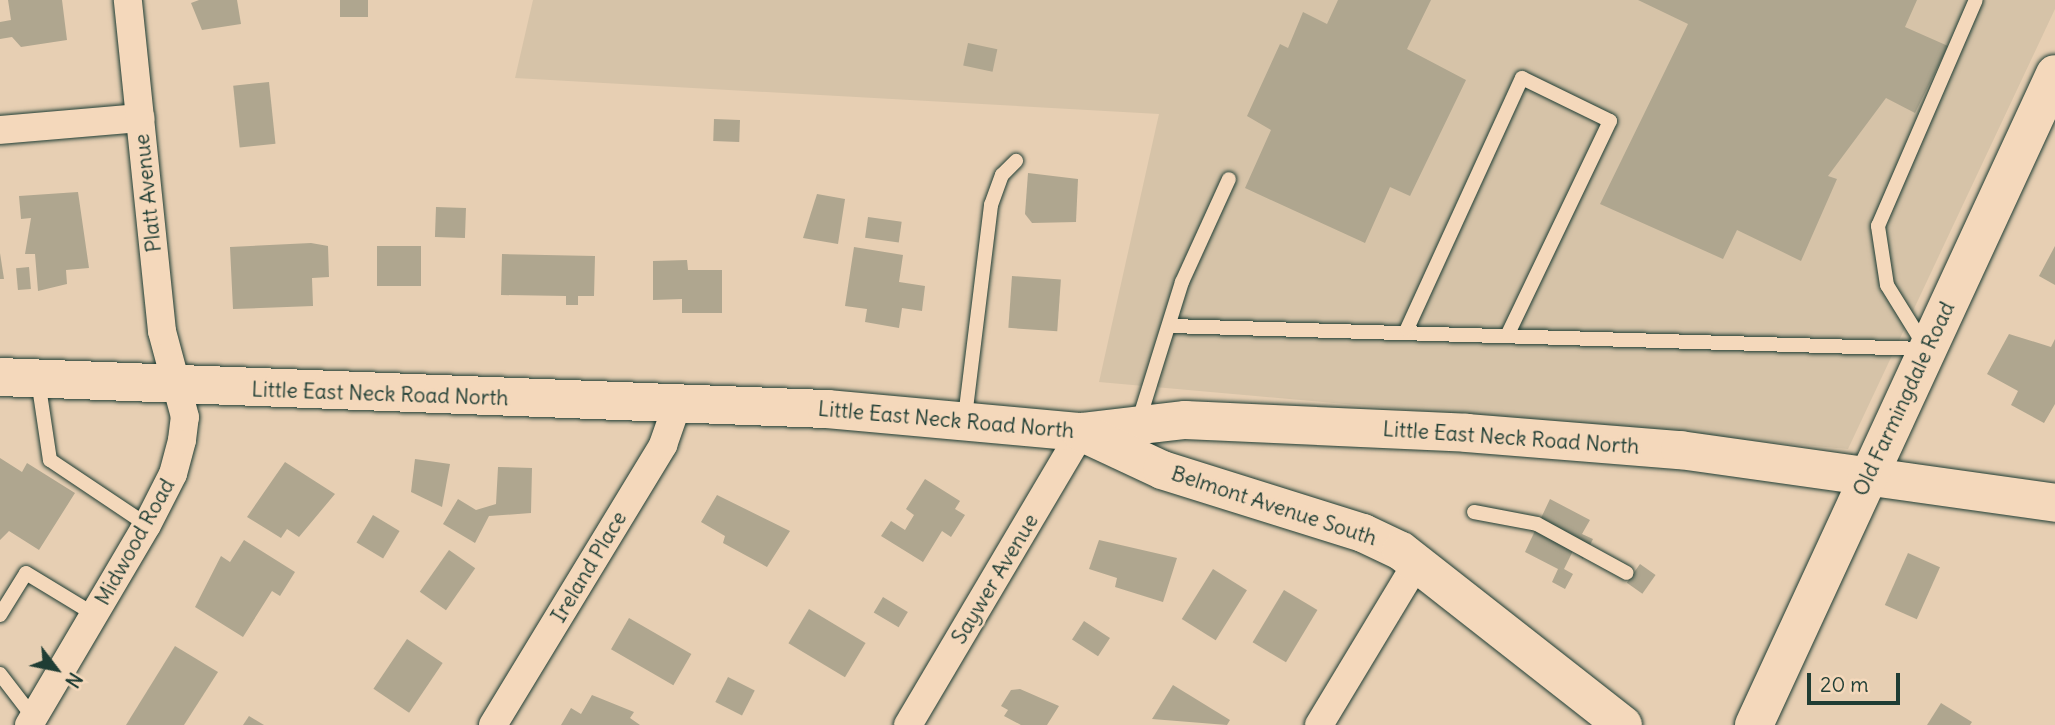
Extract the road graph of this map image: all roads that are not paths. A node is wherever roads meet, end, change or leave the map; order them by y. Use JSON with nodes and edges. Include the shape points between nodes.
{"nodes":[{"id":1,"x":128,"y":0,"type":"edge"},
{"id":2,"x":1976,"y":0,"type":"edge"},
{"id":3,"x":2055,"y":74,"type":"edge"},
{"id":4,"x":141,"y":118,"type":"junction"},
{"id":5,"x":0,"y":130,"type":"edge"},
{"id":6,"x":1016,"y":160,"type":"dead end"},
{"id":7,"x":1229,"y":179,"type":"dead end"},
{"id":8,"x":1171,"y":326,"type":"junction"},
{"id":9,"x":1407,"y":328,"type":"junction"},
{"id":10,"x":1508,"y":334,"type":"junction"},
{"id":11,"x":1927,"y":349,"type":"junction"},
{"id":12,"x":0,"y":377,"type":"edge"},
{"id":13,"x":38,"y":378,"type":"junction"},
{"id":14,"x":177,"y":385,"type":"junction"},
{"id":15,"x":677,"y":405,"type":"junction"},
{"id":16,"x":965,"y":417,"type":"junction"},
{"id":17,"x":1137,"y":424,"type":"junction"},
{"id":18,"x":1081,"y":432,"type":"junction"},
{"id":19,"x":1867,"y":478,"type":"junction"},
{"id":20,"x":2055,"y":503,"type":"edge"},
{"id":21,"x":1474,"y":512,"type":"dead end"},
{"id":22,"x":147,"y":525,"type":"junction"},
{"id":23,"x":1418,"y":561,"type":"junction"},
{"id":24,"x":1627,"y":573,"type":"dead end"},
{"id":25,"x":0,"y":615,"type":"edge"},
{"id":26,"x":95,"y":615,"type":"junction"},
{"id":27,"x":0,"y":674,"type":"edge"},
{"id":28,"x":31,"y":721,"type":"edge"},
{"id":29,"x":493,"y":725,"type":"edge"},
{"id":30,"x":908,"y":725,"type":"edge"},
{"id":31,"x":1319,"y":725,"type":"edge"},
{"id":32,"x":1623,"y":725,"type":"edge"},
{"id":33,"x":1754,"y":725,"type":"edge"}],
"edges":[{"from":1,"to":4,"type":"street","name":"Platt Avenue"},
{"from":2,"to":11,"type":"lane","via":[[1878,226],[1887,285]]},
{"from":3,"to":11,"type":"main road","name":"Old Farmingdale Road"},
{"from":4,"to":5,"type":"street"},
{"from":4,"to":14,"type":"street","name":"Platt Avenue","via":[[162,331]]},
{"from":6,"to":16,"type":"lane","via":[[1002,175],[988,218]]},
{"from":7,"to":8,"type":"lane","via":[[1182,282]]},
{"from":8,"to":9,"type":"lane"},
{"from":8,"to":17,"type":"lane"},
{"from":9,"to":10,"type":"lane"},
{"from":9,"to":10,"type":"lane","via":[[1522,78],[1610,121]]},
{"from":10,"to":11,"type":"lane"},
{"from":11,"to":19,"type":"main road","name":"Old Farmingdale Road"},
{"from":12,"to":13,"type":"main road","name":"Little East Neck Road North"},
{"from":13,"to":14,"type":"main road","name":"Little East Neck Road North"},
{"from":13,"to":22,"type":"lane","via":[[50,460]]},
{"from":14,"to":15,"type":"main road","name":"Little East Neck Road North"},
{"from":14,"to":22,"type":"street","name":"Midwood Road","via":[[185,417],[182,440],[173,474]]},
{"from":15,"to":16,"type":"main road","name":"Little East Neck Road North"},
{"from":15,"to":29,"type":"street","name":"Ireland Place","via":[[663,445]]},
{"from":16,"to":18,"type":"main road","name":"Little East Neck Road North"},
{"from":17,"to":18,"type":"main road","name":"Little East Neck Road North"},
{"from":17,"to":19,"type":"main road","name":"Little East Neck Road North","via":[[1185,420],[1558,440]]},
{"from":18,"to":23,"type":"main road","name":"Belmont Avenue South","via":[[1162,470],[1363,533]]},
{"from":18,"to":30,"type":"street","name":"Saywer Avenue"},
{"from":19,"to":20,"type":"main road","name":"Little East Neck Road North"},
{"from":19,"to":33,"type":"main road","name":"Old Farmingdale Road"},
{"from":21,"to":24,"type":"lane","via":[[1537,524]]},
{"from":22,"to":26,"type":"street","name":"Midwood Road"},
{"from":23,"to":31,"type":"street"},
{"from":23,"to":32,"type":"main road","name":"Belmont Avenue South"},
{"from":25,"to":26,"type":"lane","via":[[26,572]]},
{"from":26,"to":28,"type":"street","name":"Midwood Road"},
{"from":27,"to":28,"type":"lane"}]}
